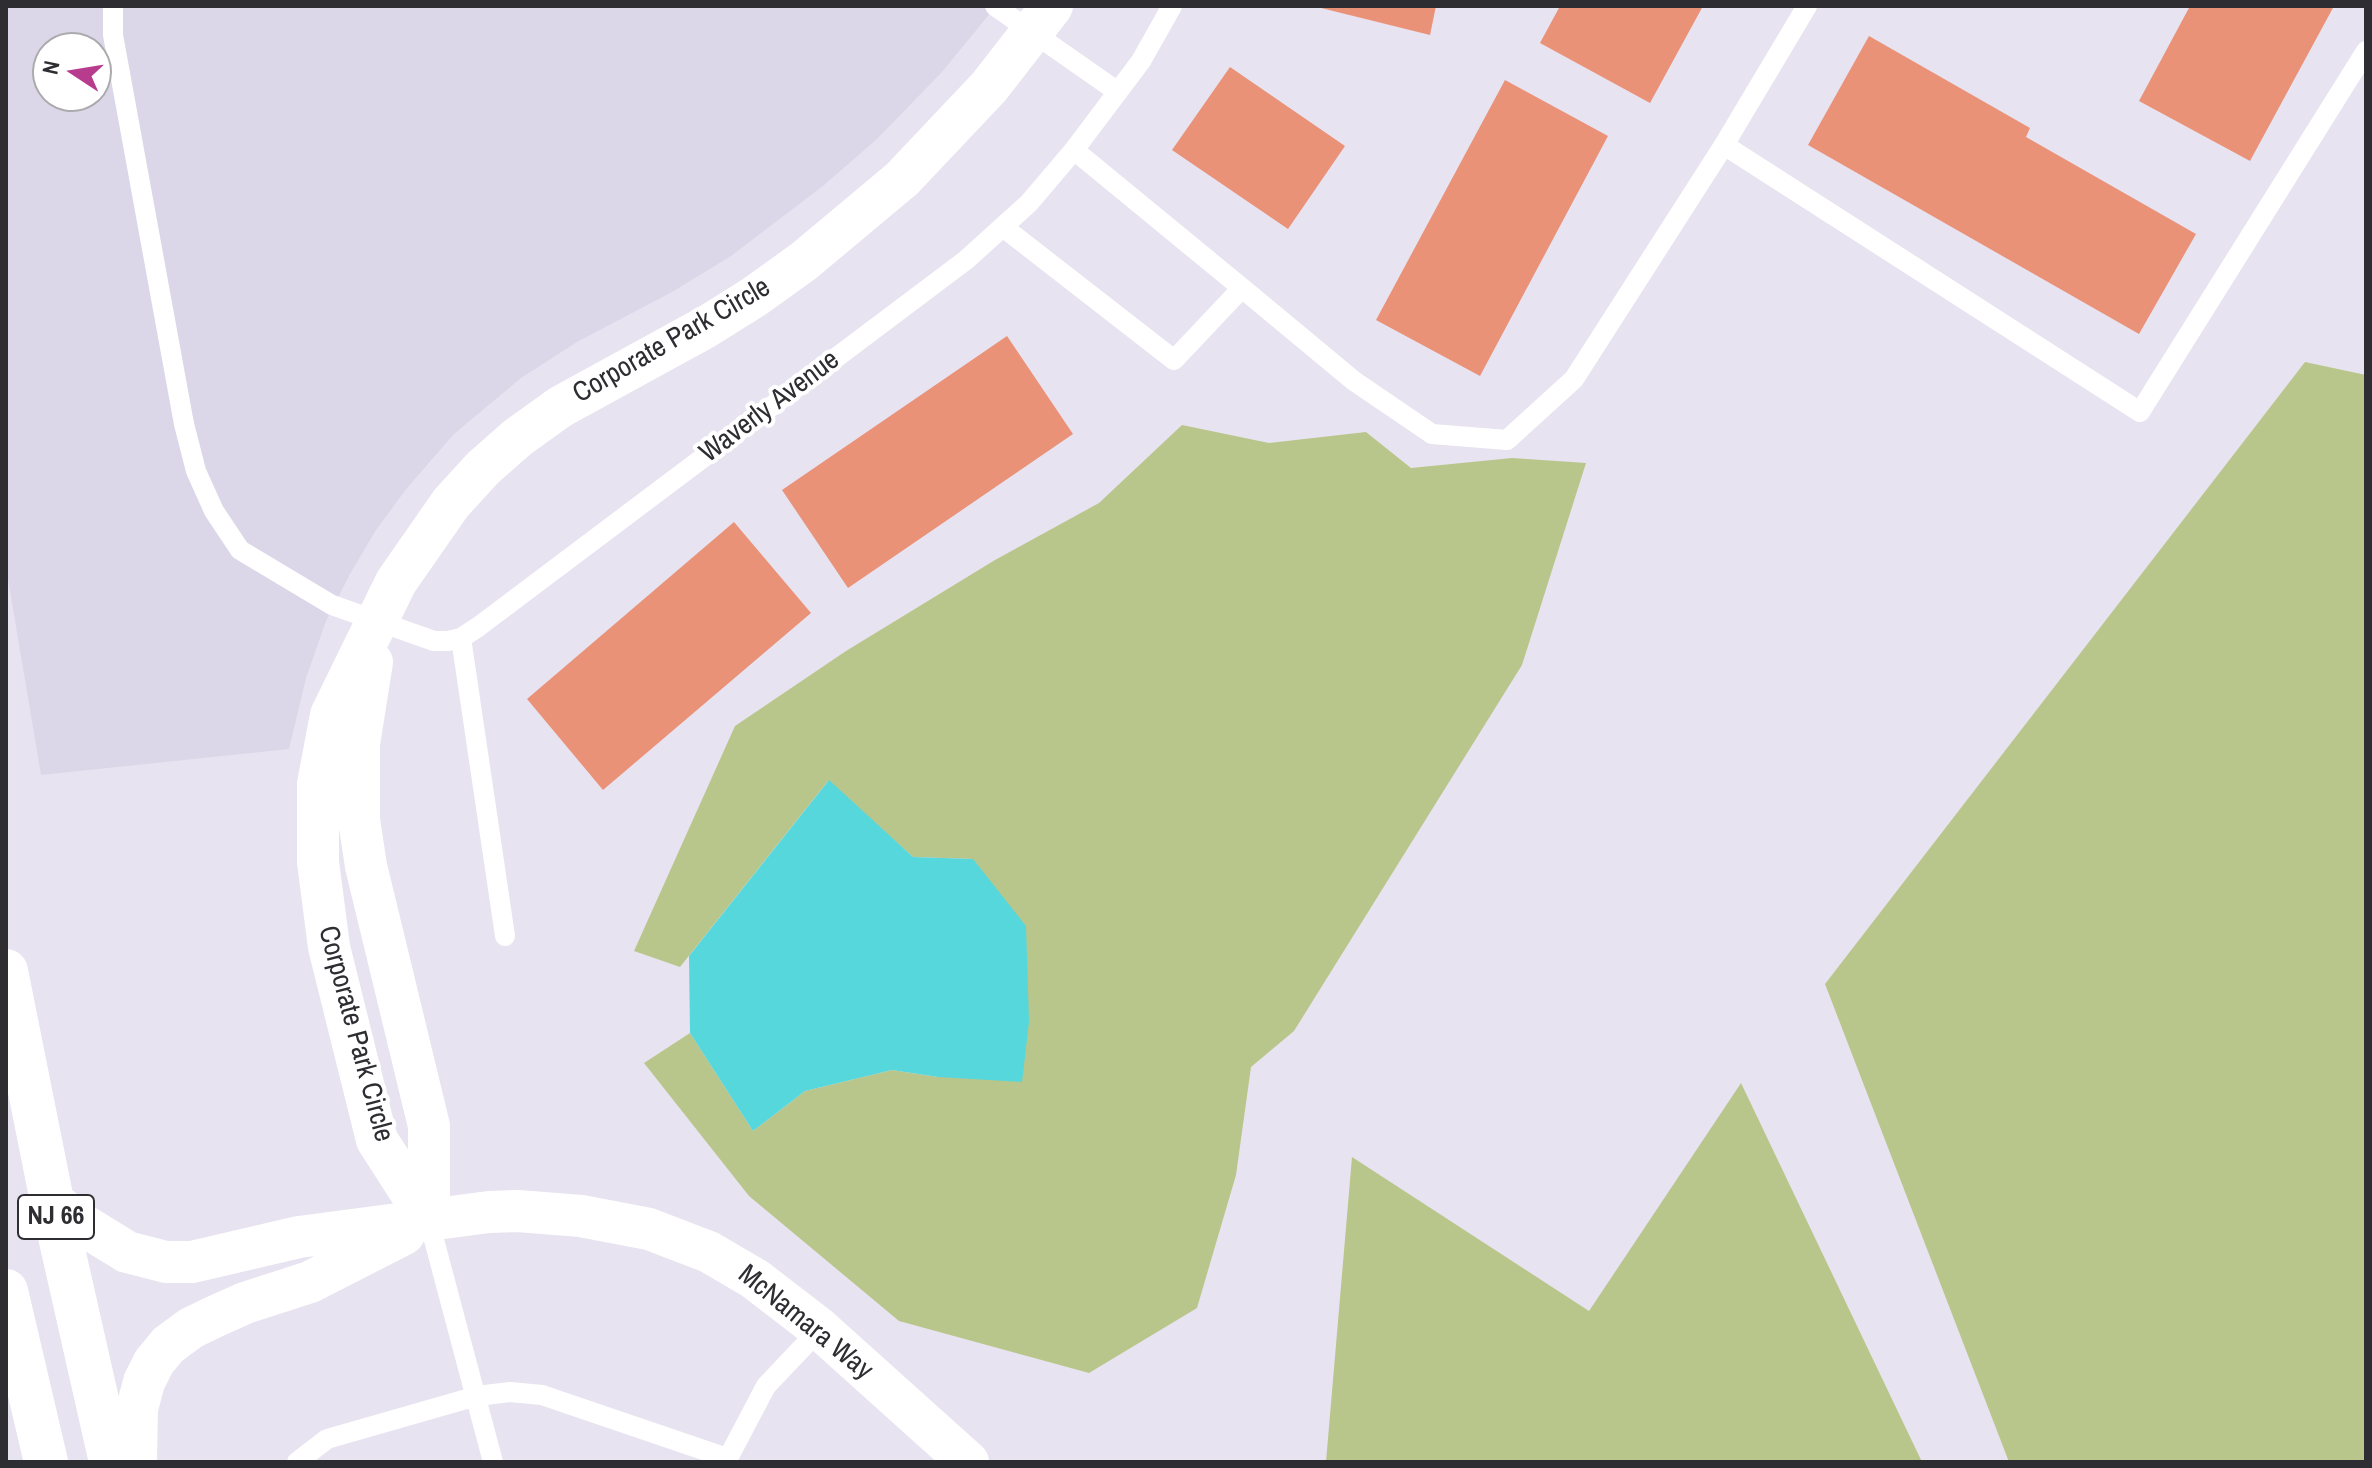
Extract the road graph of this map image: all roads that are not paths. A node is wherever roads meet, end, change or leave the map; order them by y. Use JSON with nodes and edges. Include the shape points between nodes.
{"nodes":[{"id":1,"x":113,"y":6,"type":"edge"},
{"id":2,"x":995,"y":6,"type":"edge"},
{"id":3,"x":1172,"y":6,"type":"edge"},
{"id":4,"x":1807,"y":6,"type":"edge"},
{"id":5,"x":1043,"y":19,"type":"edge"},
{"id":6,"x":2366,"y":51,"type":"edge"},
{"id":7,"x":1118,"y":92,"type":"junction"},
{"id":8,"x":1724,"y":145,"type":"junction"},
{"id":9,"x":1074,"y":150,"type":"junction"},
{"id":10,"x":1003,"y":227,"type":"junction"},
{"id":11,"x":1242,"y":288,"type":"junction"},
{"id":12,"x":378,"y":622,"type":"junction"},
{"id":13,"x":461,"y":638,"type":"junction"},
{"id":14,"x":505,"y":936,"type":"dead end"},
{"id":15,"x":6,"y":971,"type":"edge"},
{"id":16,"x":52,"y":1201,"type":"junction"},
{"id":17,"x":429,"y":1221,"type":"junction"},
{"id":18,"x":6,"y":1291,"type":"edge"},
{"id":19,"x":820,"y":1329,"type":"junction"},
{"id":20,"x":477,"y":1396,"type":"junction"},
{"id":21,"x":727,"y":1460,"type":"edge"},
{"id":22,"x":46,"y":1462,"type":"edge"},
{"id":23,"x":111,"y":1462,"type":"edge"},
{"id":24,"x":136,"y":1462,"type":"edge"},
{"id":25,"x":297,"y":1462,"type":"edge"},
{"id":26,"x":493,"y":1462,"type":"edge"},
{"id":27,"x":968,"y":1462,"type":"edge"}],
"edges":[{"from":1,"to":12,"type":"lane","via":[[113,35],[142,198],[196,471],[240,550],[332,605]]},
{"from":2,"to":5,"type":"lane"},
{"from":3,"to":7,"type":"lane","name":"Waverly Avenue"},
{"from":4,"to":8,"type":"lane"},
{"from":5,"to":7,"type":"lane"},
{"from":5,"to":12,"type":"street","name":"Corporate Park Circle","via":[[989,87],[902,179],[804,261],[706,327],[560,407],[483,468],[422,543]]},
{"from":6,"to":8,"type":"lane","via":[[2140,412]]},
{"from":7,"to":9,"type":"lane","name":"Waverly Avenue"},
{"from":8,"to":11,"type":"lane","via":[[1574,379],[1507,440],[1432,434],[1354,381]]},
{"from":9,"to":10,"type":"lane","name":"Waverly Avenue"},
{"from":9,"to":11,"type":"lane"},
{"from":10,"to":11,"type":"lane","via":[[1174,360]]},
{"from":10,"to":13,"type":"lane","name":"Waverly Avenue"},
{"from":12,"to":13,"type":"lane","via":[[434,641]]},
{"from":12,"to":17,"type":"street","name":"Corporate Park Circle","via":[[359,744],[359,820],[429,1126]]},
{"from":12,"to":17,"type":"street","name":"Corporate Park Circle","via":[[328,726],[318,784],[318,862],[329,947],[377,1140]]},
{"from":13,"to":14,"type":"lane"},
{"from":15,"to":16,"type":"highway","number":"NJ 66"},
{"from":16,"to":17,"type":"street","name":"McNamara Way","via":[[127,1252],[166,1262],[192,1262],[299,1237]]},
{"from":16,"to":23,"type":"highway","number":"NJ 66"},
{"from":17,"to":19,"type":"street","name":"McNamara Way","via":[[518,1211],[649,1229],[732,1263]]},
{"from":17,"to":20,"type":"lane"},
{"from":17,"to":24,"type":"street","name":"McNamara Way","via":[[310,1282],[191,1328],[168,1345],[144,1382],[137,1409]]},
{"from":18,"to":22,"type":"highway"},
{"from":19,"to":21,"type":"lane","via":[[766,1386]]},
{"from":19,"to":27,"type":"street","name":"McNamara Way"},
{"from":20,"to":21,"type":"lane","via":[[542,1395]]},
{"from":20,"to":25,"type":"lane","via":[[327,1439]]},
{"from":20,"to":26,"type":"lane"}]}
